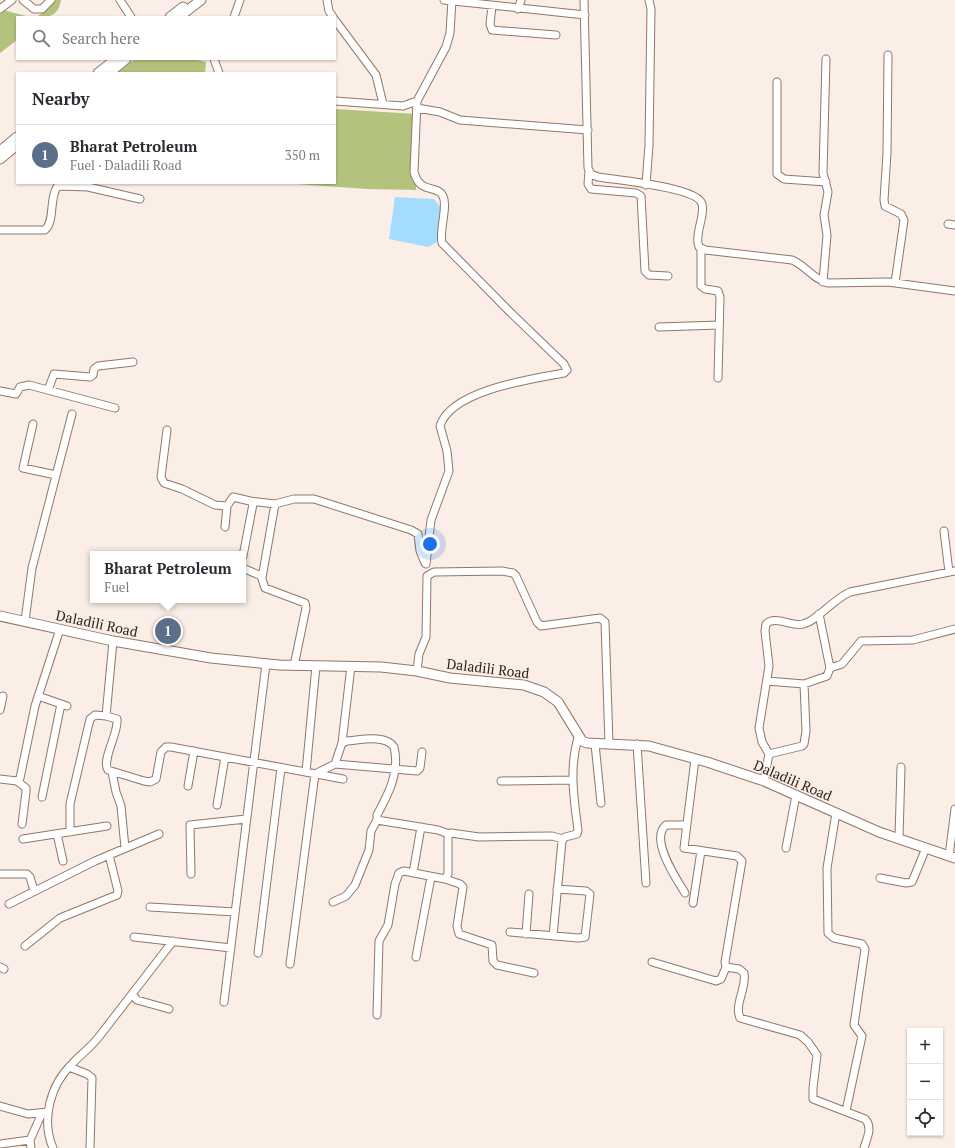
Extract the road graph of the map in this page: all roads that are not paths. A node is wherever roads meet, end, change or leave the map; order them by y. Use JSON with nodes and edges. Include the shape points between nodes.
{"nodes":[{"id":1,"x":12,"y":0,"type":"edge"},
{"id":2,"x":23,"y":0,"type":"edge"},
{"id":3,"x":51,"y":0,"type":"edge"},
{"id":4,"x":120,"y":0,"type":"edge"},
{"id":5,"x":191,"y":0,"type":"edge"},
{"id":6,"x":201,"y":0,"type":"edge"},
{"id":7,"x":240,"y":0,"type":"edge"},
{"id":8,"x":327,"y":0,"type":"edge"},
{"id":9,"x":444,"y":0,"type":"edge"},
{"id":10,"x":522,"y":0,"type":"edge"},
{"id":11,"x":584,"y":0,"type":"edge"},
{"id":12,"x":649,"y":0,"type":"edge"},
{"id":13,"x":452,"y":1,"type":"edge"},
{"id":14,"x":492,"y":6,"type":"junction"},
{"id":15,"x":0,"y":9,"type":"edge"},
{"id":16,"x":518,"y":9,"type":"junction"},
{"id":17,"x":585,"y":15,"type":"junction"},
{"id":18,"x":130,"y":16,"type":"edge"},
{"id":19,"x":171,"y":16,"type":"edge"},
{"id":20,"x":180,"y":16,"type":"edge"},
{"id":21,"x":234,"y":16,"type":"edge"},
{"id":22,"x":332,"y":16,"type":"edge"},
{"id":23,"x":336,"y":21,"type":"edge"},
{"id":24,"x":556,"y":35,"type":"dead end"},
{"id":25,"x":888,"y":55,"type":"dead end"},
{"id":26,"x":826,"y":59,"type":"dead end"},
{"id":27,"x":115,"y":60,"type":"edge"},
{"id":28,"x":125,"y":60,"type":"edge"},
{"id":29,"x":216,"y":60,"type":"edge"},
{"id":30,"x":99,"y":72,"type":"edge"},
{"id":31,"x":110,"y":72,"type":"edge"},
{"id":32,"x":219,"y":72,"type":"edge"},
{"id":33,"x":777,"y":82,"type":"dead end"},
{"id":34,"x":336,"y":101,"type":"edge"},
{"id":35,"x":383,"y":104,"type":"junction"},
{"id":36,"x":417,"y":104,"type":"junction"},
{"id":37,"x":588,"y":130,"type":"junction"},
{"id":38,"x":16,"y":138,"type":"edge"},
{"id":39,"x":16,"y":146,"type":"edge"},
{"id":40,"x":0,"y":151,"type":"edge"},
{"id":41,"x":0,"y":158,"type":"edge"},
{"id":42,"x":589,"y":171,"type":"junction"},
{"id":43,"x":826,"y":182,"type":"junction"},
{"id":44,"x":646,"y":185,"type":"junction"},
{"id":45,"x":140,"y":198,"type":"dead end"},
{"id":46,"x":0,"y":230,"type":"edge"},
{"id":47,"x":701,"y":249,"type":"junction"},
{"id":48,"x":668,"y":276,"type":"dead end"},
{"id":49,"x":823,"y":282,"type":"junction"},
{"id":50,"x":895,"y":283,"type":"junction"},
{"id":51,"x":955,"y":291,"type":"edge"},
{"id":52,"x":720,"y":325,"type":"junction"},
{"id":53,"x":659,"y":327,"type":"dead end"},
{"id":54,"x":133,"y":362,"type":"dead end"},
{"id":55,"x":718,"y":378,"type":"dead end"},
{"id":56,"x":48,"y":390,"type":"junction"},
{"id":57,"x":0,"y":391,"type":"edge"},
{"id":58,"x":115,"y":408,"type":"dead end"},
{"id":59,"x":72,"y":414,"type":"dead end"},
{"id":60,"x":32,"y":424,"type":"dead end"},
{"id":61,"x":167,"y":430,"type":"dead end"},
{"id":62,"x":56,"y":475,"type":"junction"},
{"id":63,"x":250,"y":501,"type":"junction"},
{"id":64,"x":275,"y":504,"type":"junction"},
{"id":65,"x":227,"y":506,"type":"junction"},
{"id":66,"x":225,"y":526,"type":"dead end"},
{"id":67,"x":944,"y":531,"type":"dead end"},
{"id":68,"x":244,"y":551,"type":"edge"},
{"id":69,"x":426,"y":564,"type":"junction"},
{"id":70,"x":246,"y":570,"type":"edge"},
{"id":71,"x":953,"y":572,"type":"edge"},
{"id":72,"x":430,"y":574,"type":"junction"},
{"id":73,"x":262,"y":578,"type":"junction"},
{"id":74,"x":819,"y":614,"type":"junction"},
{"id":75,"x":0,"y":616,"type":"edge"},
{"id":76,"x":25,"y":621,"type":"junction"},
{"id":77,"x":955,"y":629,"type":"edge"},
{"id":78,"x":60,"y":630,"type":"junction"},
{"id":79,"x":113,"y":641,"type":"junction"},
{"id":80,"x":266,"y":664,"type":"junction"},
{"id":81,"x":294,"y":666,"type":"junction"},
{"id":82,"x":316,"y":666,"type":"junction"},
{"id":83,"x":352,"y":666,"type":"junction"},
{"id":84,"x":830,"y":668,"type":"junction"},
{"id":85,"x":417,"y":671,"type":"junction"},
{"id":86,"x":767,"y":682,"type":"junction"},
{"id":87,"x":804,"y":684,"type":"junction"},
{"id":88,"x":3,"y":696,"type":"dead end"},
{"id":89,"x":38,"y":696,"type":"junction"},
{"id":90,"x":0,"y":710,"type":"edge"},
{"id":91,"x":106,"y":716,"type":"junction"},
{"id":92,"x":578,"y":738,"type":"junction"},
{"id":93,"x":342,"y":742,"type":"junction"},
{"id":94,"x":596,"y":744,"type":"junction"},
{"id":95,"x":609,"y":744,"type":"junction"},
{"id":96,"x":637,"y":744,"type":"junction"},
{"id":97,"x":194,"y":751,"type":"junction"},
{"id":98,"x":422,"y":752,"type":"dead end"},
{"id":99,"x":769,"y":754,"type":"junction"},
{"id":100,"x":225,"y":757,"type":"junction"},
{"id":101,"x":695,"y":759,"type":"junction"},
{"id":102,"x":253,"y":762,"type":"junction"},
{"id":103,"x":335,"y":764,"type":"junction"},
{"id":104,"x":901,"y":767,"type":"dead end"},
{"id":105,"x":281,"y":768,"type":"junction"},
{"id":106,"x":395,"y":770,"type":"junction"},
{"id":107,"x":112,"y":772,"type":"junction"},
{"id":108,"x":306,"y":772,"type":"junction"},
{"id":109,"x":315,"y":774,"type":"junction"},
{"id":110,"x":0,"y":779,"type":"edge"},
{"id":111,"x":343,"y":779,"type":"dead end"},
{"id":112,"x":573,"y":780,"type":"junction"},
{"id":113,"x":17,"y":781,"type":"junction"},
{"id":114,"x":501,"y":781,"type":"dead end"},
{"id":115,"x":764,"y":781,"type":"junction"},
{"id":116,"x":188,"y":786,"type":"dead end"},
{"id":117,"x":796,"y":795,"type":"junction"},
{"id":118,"x":42,"y":796,"type":"dead end"},
{"id":119,"x":601,"y":803,"type":"dead end"},
{"id":120,"x":217,"y":805,"type":"dead end"},
{"id":121,"x":955,"y":809,"type":"edge"},
{"id":122,"x":836,"y":813,"type":"junction"},
{"id":123,"x":246,"y":819,"type":"junction"},
{"id":124,"x":377,"y":820,"type":"junction"},
{"id":125,"x":22,"y":824,"type":"dead end"},
{"id":126,"x":686,"y":824,"type":"junction"},
{"id":127,"x":107,"y":826,"type":"dead end"},
{"id":128,"x":421,"y":827,"type":"junction"},
{"id":129,"x":70,"y":832,"type":"junction"},
{"id":130,"x":57,"y":834,"type":"junction"},
{"id":131,"x":159,"y":834,"type":"dead end"},
{"id":132,"x":449,"y":834,"type":"junction"},
{"id":133,"x":899,"y":838,"type":"junction"},
{"id":134,"x":23,"y":839,"type":"dead end"},
{"id":135,"x":563,"y":839,"type":"junction"},
{"id":136,"x":125,"y":848,"type":"junction"},
{"id":137,"x":786,"y":848,"type":"dead end"},
{"id":138,"x":926,"y":848,"type":"junction"},
{"id":139,"x":701,"y":851,"type":"junction"},
{"id":140,"x":109,"y":855,"type":"junction"},
{"id":141,"x":952,"y":857,"type":"edge"},
{"id":142,"x":63,"y":861,"type":"dead end"},
{"id":143,"x":413,"y":873,"type":"junction"},
{"id":144,"x":0,"y":874,"type":"edge"},
{"id":145,"x":191,"y":874,"type":"dead end"},
{"id":146,"x":431,"y":877,"type":"junction"},
{"id":147,"x":880,"y":878,"type":"dead end"},
{"id":148,"x":445,"y":879,"type":"junction"},
{"id":149,"x":646,"y":882,"type":"dead end"},
{"id":150,"x":558,"y":889,"type":"junction"},
{"id":151,"x":34,"y":891,"type":"junction"},
{"id":152,"x":684,"y":893,"type":"dead end"},
{"id":153,"x":529,"y":894,"type":"dead end"},
{"id":154,"x":333,"y":902,"type":"dead end"},
{"id":155,"x":693,"y":903,"type":"dead end"},
{"id":156,"x":9,"y":904,"type":"dead end"},
{"id":157,"x":150,"y":907,"type":"dead end"},
{"id":158,"x":235,"y":912,"type":"junction"},
{"id":159,"x":510,"y":932,"type":"dead end"},
{"id":160,"x":526,"y":934,"type":"junction"},
{"id":161,"x":553,"y":936,"type":"junction"},
{"id":162,"x":134,"y":937,"type":"dead end"},
{"id":163,"x":173,"y":941,"type":"junction"},
{"id":164,"x":25,"y":946,"type":"dead end"},
{"id":165,"x":231,"y":948,"type":"junction"},
{"id":166,"x":258,"y":953,"type":"dead end"},
{"id":167,"x":416,"y":957,"type":"dead end"},
{"id":168,"x":652,"y":962,"type":"dead end"},
{"id":169,"x":290,"y":964,"type":"dead end"},
{"id":170,"x":726,"y":967,"type":"junction"},
{"id":171,"x":534,"y":973,"type":"dead end"},
{"id":172,"x":132,"y":994,"type":"junction"},
{"id":173,"x":224,"y":1002,"type":"dead end"},
{"id":174,"x":169,"y":1008,"type":"dead end"},
{"id":175,"x":377,"y":1015,"type":"dead end"},
{"id":176,"x":68,"y":1068,"type":"junction"},
{"id":177,"x":0,"y":1106,"type":"edge"},
{"id":178,"x":846,"y":1111,"type":"junction"},
{"id":179,"x":45,"y":1112,"type":"junction"},
{"id":180,"x":30,"y":1140,"type":"junction"},
{"id":181,"x":0,"y":1144,"type":"edge"},
{"id":182,"x":31,"y":1148,"type":"edge"},
{"id":183,"x":53,"y":1148,"type":"edge"},
{"id":184,"x":90,"y":1148,"type":"edge"},
{"id":185,"x":864,"y":1148,"type":"edge"}],
"edges":[{"from":1,"to":15,"type":"street"},
{"from":2,"to":3,"type":"street","via":[[34,9],[42,9]]},
{"from":4,"to":18,"type":"street"},
{"from":5,"to":19,"type":"main road"},
{"from":6,"to":20,"type":"main road"},
{"from":7,"to":21,"type":"street"},
{"from":8,"to":22,"type":"street"},
{"from":9,"to":13,"type":"street"},
{"from":10,"to":16,"type":"street"},
{"from":11,"to":17,"type":"street"},
{"from":12,"to":44,"type":"street","via":[[650,139]]},
{"from":13,"to":14,"type":"street"},
{"from":13,"to":36,"type":"street","via":[[446,48]]},
{"from":14,"to":16,"type":"street"},
{"from":14,"to":24,"type":"street","via":[[492,30]]},
{"from":16,"to":17,"type":"street"},
{"from":17,"to":37,"type":"street"},
{"from":23,"to":35,"type":"street","via":[[376,75]]},
{"from":25,"to":50,"type":"street","via":[[884,200],[885,206],[901,214],[904,220]]},
{"from":26,"to":43,"type":"street"},
{"from":27,"to":30,"type":"main road"},
{"from":28,"to":31,"type":"main road"},
{"from":29,"to":32,"type":"street"},
{"from":33,"to":43,"type":"street","via":[[777,174],[784,179]]},
{"from":34,"to":35,"type":"street"},
{"from":35,"to":36,"type":"street"},
{"from":36,"to":37,"type":"street","via":[[460,120]]},
{"from":36,"to":69,"type":"street","via":[[414,172],[421,186],[443,196],[442,243],[564,364],[567,370],[564,373],[479,393],[464,401],[444,418],[440,426],[449,471],[431,520]]},
{"from":37,"to":42,"type":"street"},
{"from":38,"to":40,"type":"main road"},
{"from":39,"to":41,"type":"main road"},
{"from":42,"to":44,"type":"street","via":[[598,177]]},
{"from":42,"to":48,"type":"street","via":[[588,184],[591,189],[636,193],[641,196],[645,271],[649,275]]},
{"from":43,"to":49,"type":"street","via":[[828,192],[824,215],[827,235]]},
{"from":44,"to":47,"type":"street","via":[[685,192],[701,200],[697,239]]},
{"from":45,"to":46,"type":"street","via":[[88,187],[61,186],[54,191],[49,224],[45,230]]},
{"from":47,"to":49,"type":"street","via":[[792,260]]},
{"from":47,"to":52,"type":"street","via":[[701,286],[705,289],[715,289],[720,293]]},
{"from":49,"to":50,"type":"street"},
{"from":50,"to":51,"type":"street"},
{"from":52,"to":53,"type":"street"},
{"from":52,"to":55,"type":"street"},
{"from":54,"to":56,"type":"street","via":[[98,366],[90,377],[54,374]]},
{"from":56,"to":57,"type":"street","via":[[25,384],[16,394]]},
{"from":56,"to":58,"type":"street"},
{"from":59,"to":62,"type":"street"},
{"from":60,"to":62,"type":"street","via":[[22,466]]},
{"from":61,"to":65,"type":"street","via":[[162,482],[215,504]]},
{"from":62,"to":76,"type":"street","via":[[32,568]]},
{"from":63,"to":64,"type":"street"},
{"from":63,"to":65,"type":"street","via":[[233,497]]},
{"from":63,"to":68,"type":"street","via":[[253,506]]},
{"from":64,"to":69,"type":"street","via":[[294,499],[314,499],[411,530],[418,534],[420,551]]},
{"from":64,"to":73,"type":"street"},
{"from":65,"to":66,"type":"street"},
{"from":67,"to":71,"type":"street"},
{"from":69,"to":72,"type":"street"},
{"from":70,"to":73,"type":"street"},
{"from":71,"to":74,"type":"street","via":[[850,592],[835,600]]},
{"from":72,"to":85,"type":"street","via":[[426,580],[426,638],[419,654]]},
{"from":72,"to":95,"type":"street","via":[[508,571],[516,576],[541,626],[603,620],[606,625]]},
{"from":73,"to":81,"type":"street","via":[[265,588],[302,601],[306,605]]},
{"from":74,"to":84,"type":"street"},
{"from":74,"to":86,"type":"street","via":[[800,625],[772,621],[766,624],[769,666]]},
{"from":75,"to":76,"type":"main road","name":"Daladili Road"},
{"from":76,"to":78,"type":"main road","name":"Daladili Road"},
{"from":77,"to":84,"type":"street","via":[[913,640],[861,642],[842,664]]},
{"from":78,"to":79,"type":"main road","name":"Daladili Road"},
{"from":78,"to":89,"type":"street"},
{"from":79,"to":80,"type":"main road","name":"Daladili Road","via":[[211,658]]},
{"from":79,"to":91,"type":"street"},
{"from":80,"to":81,"type":"main road","name":"Daladili Road"},
{"from":80,"to":102,"type":"street"},
{"from":81,"to":82,"type":"main road","name":"Daladili Road"},
{"from":82,"to":83,"type":"main road","name":"Daladili Road"},
{"from":82,"to":108,"type":"street"},
{"from":83,"to":85,"type":"main road","name":"Daladili Road"},
{"from":83,"to":93,"type":"street"},
{"from":84,"to":87,"type":"street","via":[[823,678]]},
{"from":85,"to":92,"type":"main road","name":"Daladili Road","via":[[450,678],[513,683],[535,688],[558,702]]},
{"from":86,"to":87,"type":"street"},
{"from":86,"to":99,"type":"street","via":[[759,728],[762,742]]},
{"from":87,"to":99,"type":"street","via":[[804,744]]},
{"from":88,"to":90,"type":"street"},
{"from":89,"to":113,"type":"street","via":[[20,778]]},
{"from":89,"to":118,"type":"street","via":[[64,705]]},
{"from":91,"to":107,"type":"street","via":[[114,717],[117,723],[106,762],[106,767]]},
{"from":91,"to":129,"type":"street","via":[[95,715],[90,718],[70,804]]},
{"from":92,"to":94,"type":"main road","name":"Daladili Road"},
{"from":92,"to":112,"type":"street","via":[[573,756]]},
{"from":93,"to":103,"type":"street"},
{"from":93,"to":106,"type":"street","via":[[389,740],[394,747]]},
{"from":94,"to":95,"type":"main road","name":"Daladili Road"},
{"from":94,"to":119,"type":"street"},
{"from":95,"to":96,"type":"main road","name":"Daladili Road"},
{"from":96,"to":101,"type":"main road","name":"Daladili Road"},
{"from":96,"to":149,"type":"street"},
{"from":97,"to":100,"type":"street"},
{"from":97,"to":107,"type":"street","via":[[166,747],[161,752],[156,779],[150,782]]},
{"from":97,"to":116,"type":"street"},
{"from":98,"to":106,"type":"street","via":[[419,770]]},
{"from":99,"to":115,"type":"street"},
{"from":100,"to":102,"type":"street"},
{"from":100,"to":120,"type":"street"},
{"from":101,"to":115,"type":"main road","name":"Daladili Road"},
{"from":101,"to":126,"type":"street"},
{"from":102,"to":105,"type":"street"},
{"from":102,"to":123,"type":"street"},
{"from":103,"to":106,"type":"street"},
{"from":103,"to":109,"type":"street"},
{"from":104,"to":133,"type":"street"},
{"from":105,"to":108,"type":"street"},
{"from":105,"to":166,"type":"street"},
{"from":106,"to":124,"type":"street","via":[[392,785]]},
{"from":107,"to":136,"type":"street","via":[[122,806]]},
{"from":108,"to":109,"type":"street"},
{"from":109,"to":111,"type":"street"},
{"from":109,"to":169,"type":"street"},
{"from":110,"to":113,"type":"street"},
{"from":112,"to":114,"type":"street"},
{"from":112,"to":135,"type":"street","via":[[578,830],[577,834]]},
{"from":113,"to":125,"type":"street","via":[[26,788]]},
{"from":115,"to":117,"type":"main road","name":"Daladili Road"},
{"from":117,"to":122,"type":"main road","name":"Daladili Road"},
{"from":117,"to":137,"type":"street"},
{"from":121,"to":141,"type":"street"},
{"from":122,"to":133,"type":"main road","name":"Daladili Road"},
{"from":122,"to":178,"type":"street","via":[[827,868],[828,933],[834,938],[862,944],[865,949],[854,1025],[861,1033],[861,1039]]},
{"from":123,"to":145,"type":"street","via":[[190,825]]},
{"from":123,"to":158,"type":"street"},
{"from":124,"to":128,"type":"street"},
{"from":124,"to":154,"type":"street","via":[[371,831],[369,850],[355,885],[348,894]]},
{"from":126,"to":139,"type":"street","via":[[684,848]]},
{"from":126,"to":152,"type":"street","via":[[666,825],[662,829],[664,857]]},
{"from":127,"to":129,"type":"street"},
{"from":128,"to":132,"type":"street"},
{"from":128,"to":143,"type":"street"},
{"from":129,"to":130,"type":"street"},
{"from":130,"to":134,"type":"street"},
{"from":130,"to":142,"type":"street"},
{"from":131,"to":136,"type":"street"},
{"from":132,"to":135,"type":"street","via":[[479,837],[552,836]]},
{"from":132,"to":148,"type":"street","via":[[448,874]]},
{"from":133,"to":138,"type":"main road","name":"Daladili Road"},
{"from":135,"to":150,"type":"street"},
{"from":136,"to":140,"type":"street"},
{"from":138,"to":141,"type":"main road","name":"Daladili Road"},
{"from":138,"to":147,"type":"street","via":[[912,882]]},
{"from":139,"to":155,"type":"street"},
{"from":139,"to":170,"type":"street","via":[[737,856],[742,861]]},
{"from":140,"to":151,"type":"street"},
{"from":140,"to":164,"type":"street","via":[[117,895],[60,918]]},
{"from":143,"to":146,"type":"street"},
{"from":143,"to":175,"type":"street","via":[[398,873],[387,928],[379,938]]},
{"from":144,"to":151,"type":"street","via":[[27,874]]},
{"from":146,"to":148,"type":"street"},
{"from":146,"to":167,"type":"street"},
{"from":148,"to":171,"type":"street","via":[[463,887],[458,934],[492,945],[493,961],[497,965]]},
{"from":150,"to":161,"type":"street"},
{"from":150,"to":161,"type":"street","via":[[586,891],[590,897],[584,937]]},
{"from":151,"to":156,"type":"street"},
{"from":153,"to":160,"type":"street"},
{"from":157,"to":158,"type":"street"},
{"from":158,"to":165,"type":"street"},
{"from":159,"to":160,"type":"street"},
{"from":160,"to":161,"type":"street"},
{"from":162,"to":163,"type":"street"},
{"from":163,"to":165,"type":"street"},
{"from":163,"to":172,"type":"street"},
{"from":165,"to":173,"type":"street"},
{"from":168,"to":170,"type":"street","via":[[716,981],[721,979]]},
{"from":170,"to":178,"type":"street","via":[[739,969],[744,973],[738,1011],[740,1018],[804,1038],[817,1055],[813,1099]]},
{"from":172,"to":174,"type":"street","via":[[137,1000]]},
{"from":172,"to":176,"type":"street","via":[[95,1042]]},
{"from":176,"to":179,"type":"street"},
{"from":176,"to":184,"type":"street","via":[[92,1078]]},
{"from":177,"to":179,"type":"street","via":[[28,1114]]},
{"from":178,"to":185,"type":"street","via":[[865,1119],[870,1125]]},
{"from":179,"to":180,"type":"street"},
{"from":179,"to":183,"type":"street"},
{"from":180,"to":181,"type":"street"},
{"from":180,"to":182,"type":"street"}]}
